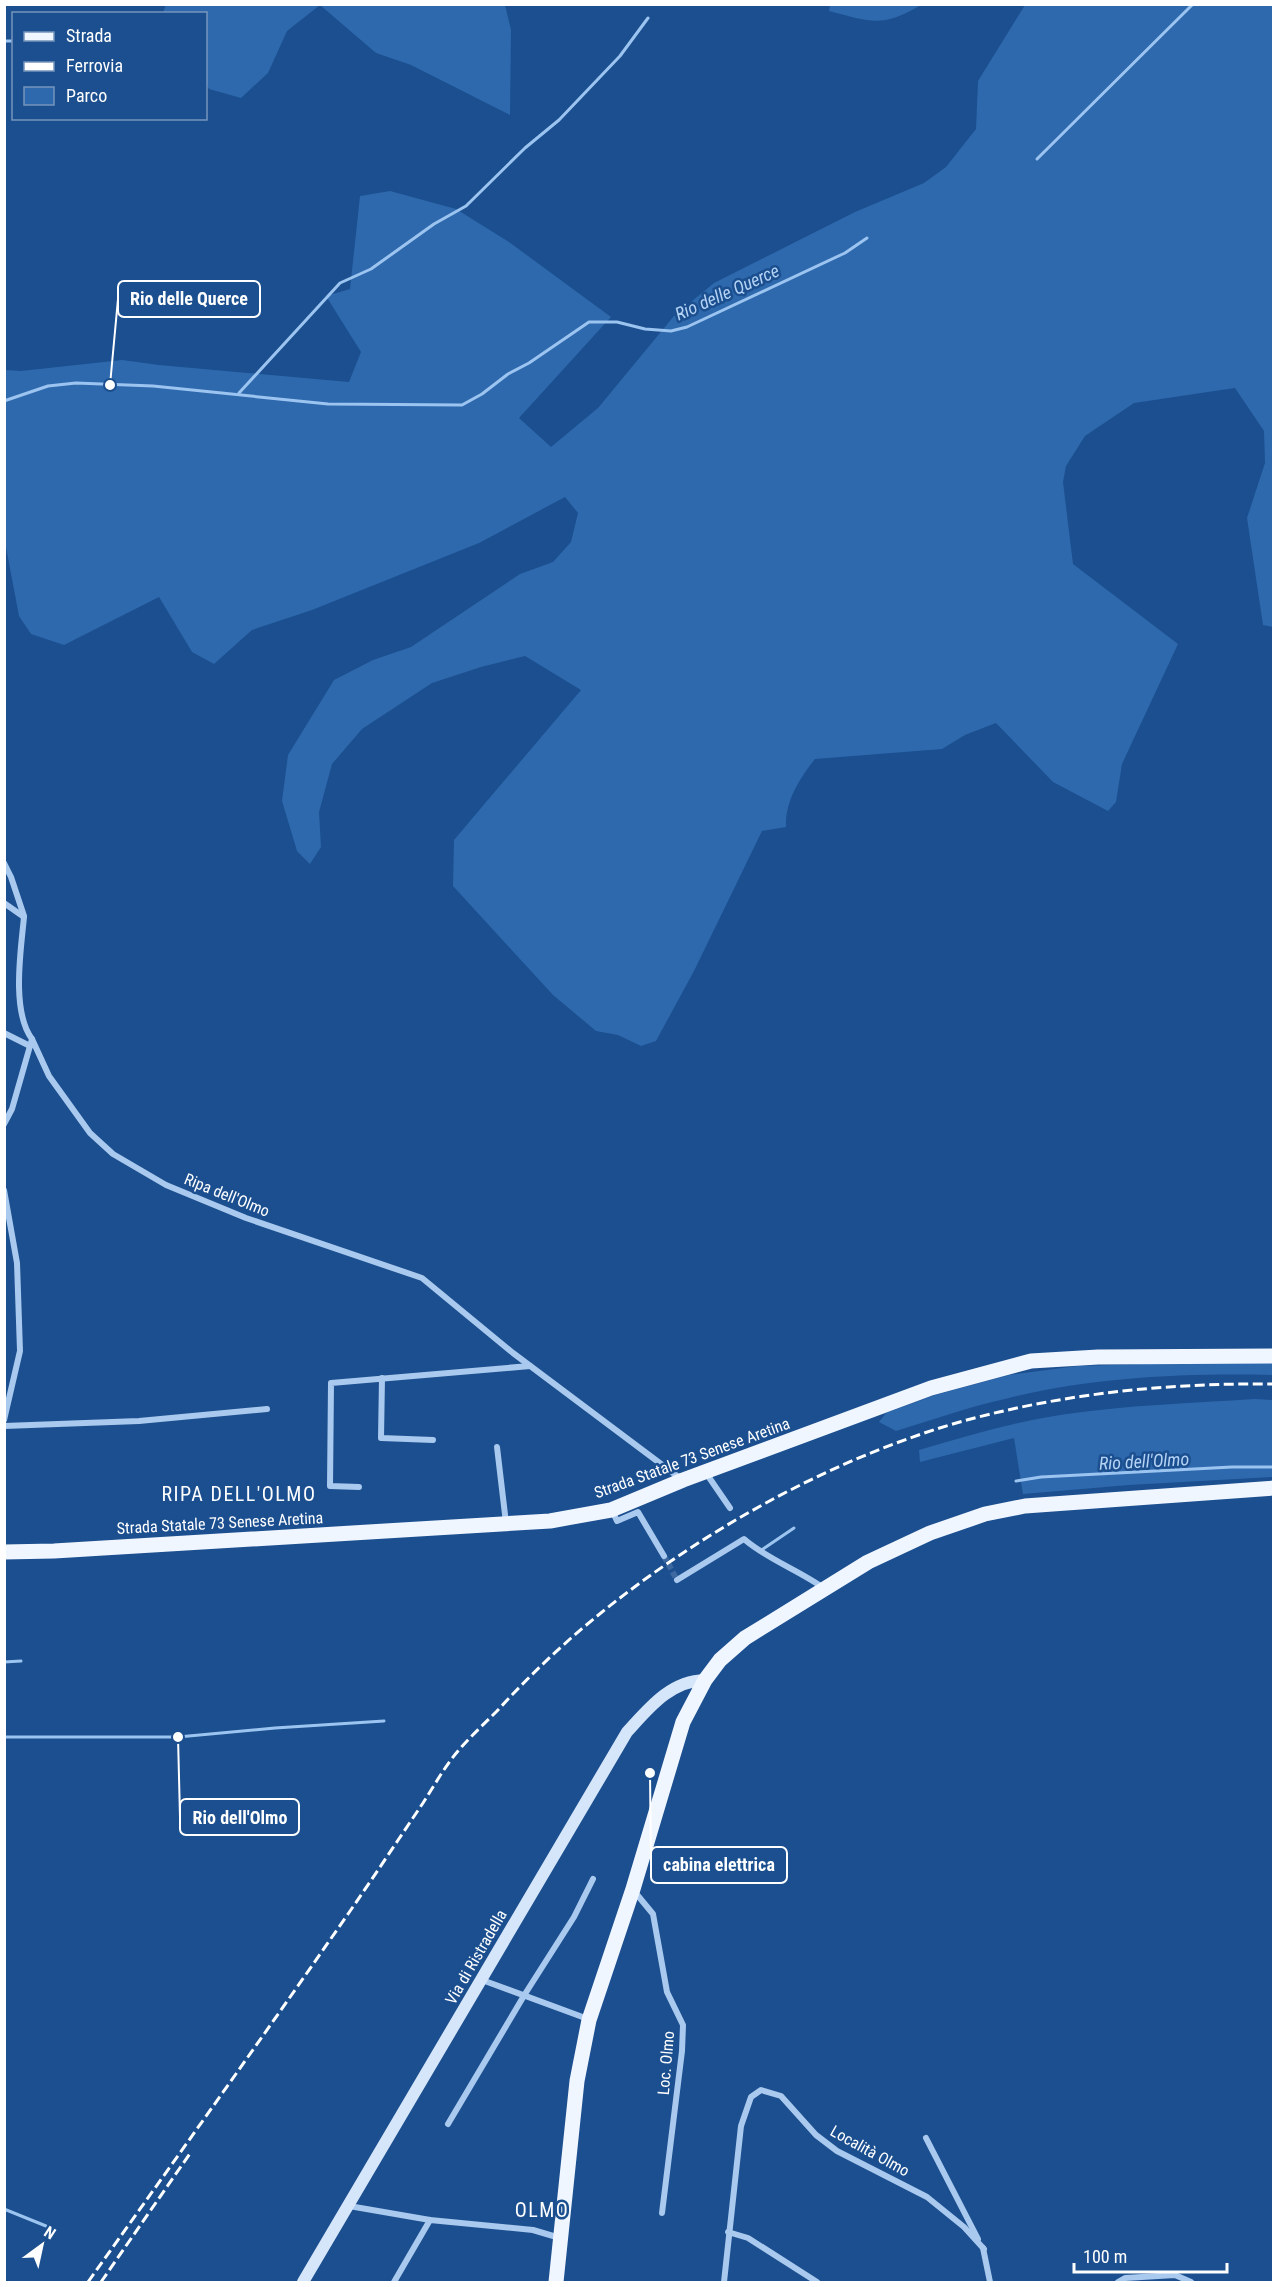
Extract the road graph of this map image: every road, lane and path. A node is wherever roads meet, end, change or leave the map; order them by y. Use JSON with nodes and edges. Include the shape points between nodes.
{"nodes":[{"id":1,"x":4,"y":862,"type":"edge"},
{"id":2,"x":4,"y":903,"type":"edge"},
{"id":3,"x":24,"y":917,"type":"junction"},
{"id":4,"x":4,"y":1033,"type":"edge"},
{"id":5,"x":31,"y":1042,"type":"junction"},
{"id":6,"x":4,"y":1124,"type":"edge"},
{"id":7,"x":4,"y":1190,"type":"edge"},
{"id":8,"x":1274,"y":1356,"type":"edge"},
{"id":9,"x":531,"y":1366,"type":"junction"},
{"id":10,"x":382,"y":1378,"type":"junction"},
{"id":11,"x":267,"y":1410,"type":"dead end"},
{"id":12,"x":4,"y":1420,"type":"edge"},
{"id":13,"x":4,"y":1426,"type":"edge"},
{"id":14,"x":433,"y":1440,"type":"dead end"},
{"id":15,"x":496,"y":1446,"type":"dead end"},
{"id":16,"x":706,"y":1473,"type":"junction"},
{"id":17,"x":683,"y":1480,"type":"junction"},
{"id":18,"x":359,"y":1487,"type":"dead end"},
{"id":19,"x":1274,"y":1488,"type":"edge"},
{"id":20,"x":730,"y":1508,"type":"dead end"},
{"id":21,"x":611,"y":1510,"type":"junction"},
{"id":22,"x":507,"y":1525,"type":"junction"},
{"id":23,"x":4,"y":1552,"type":"edge"},
{"id":24,"x":664,"y":1557,"type":"tunnel mouth"},
{"id":25,"x":677,"y":1580,"type":"dead end"},
{"id":26,"x":825,"y":1589,"type":"junction"},
{"id":27,"x":705,"y":1680,"type":"junction"},
{"id":28,"x":592,"y":1879,"type":"dead end"},
{"id":29,"x":633,"y":1889,"type":"junction"},
{"id":30,"x":482,"y":1980,"type":"junction"},
{"id":31,"x":525,"y":1994,"type":"junction"},
{"id":32,"x":589,"y":2020,"type":"junction"},
{"id":33,"x":448,"y":2124,"type":"dead end"},
{"id":34,"x":926,"y":2138,"type":"dead end"},
{"id":35,"x":349,"y":2206,"type":"junction"},
{"id":36,"x":662,"y":2213,"type":"dead end"},
{"id":37,"x":430,"y":2220,"type":"junction"},
{"id":38,"x":728,"y":2232,"type":"junction"},
{"id":39,"x":561,"y":2238,"type":"junction"},
{"id":40,"x":984,"y":2249,"type":"junction"},
{"id":41,"x":303,"y":2283,"type":"edge"},
{"id":42,"x":394,"y":2283,"type":"edge"},
{"id":43,"x":556,"y":2283,"type":"edge"},
{"id":44,"x":724,"y":2283,"type":"edge"},
{"id":45,"x":818,"y":2283,"type":"edge"},
{"id":46,"x":990,"y":2283,"type":"edge"},
{"id":47,"x":1118,"y":2283,"type":"edge"},
{"id":48,"x":1191,"y":2283,"type":"edge"}],
"edges":[{"from":1,"to":3,"type":"street"},
{"from":2,"to":3,"type":"street"},
{"from":3,"to":5,"type":"street","name":"Ripa dell'Olmo","via":[[20,1003]]},
{"from":4,"to":5,"type":"street"},
{"from":5,"to":6,"type":"street"},
{"from":5,"to":9,"type":"street","name":"Ripa dell'Olmo","via":[[49,1076],[90,1133],[113,1154],[166,1185],[246,1218],[422,1278]]},
{"from":7,"to":12,"type":"street","via":[[17,1263],[20,1351]]},
{"from":8,"to":16,"type":"main road","name":"Strada Statale 73 Senese Aretina","via":[[1031,1361],[931,1388]]},
{"from":9,"to":10,"type":"street"},
{"from":9,"to":17,"type":"street","name":"Ripa dell'Olmo"},
{"from":10,"to":14,"type":"street","via":[[381,1438]]},
{"from":10,"to":18,"type":"street","via":[[331,1383],[330,1486]]},
{"from":11,"to":13,"type":"street","via":[[139,1421]]},
{"from":15,"to":22,"type":"street"},
{"from":16,"to":17,"type":"main road","name":"Strada Statale 73 Senese Aretina"},
{"from":16,"to":20,"type":"street"},
{"from":17,"to":21,"type":"main road","name":"Strada Statale 73 Senese Aretina"},
{"from":19,"to":26,"type":"main road","via":[[1025,1506],[985,1514],[930,1533],[868,1562]]},
{"from":21,"to":22,"type":"main road","name":"Strada Statale 73 Senese Aretina"},
{"from":21,"to":24,"type":"street","via":[[617,1521],[638,1512]]},
{"from":22,"to":23,"type":"main road","name":"Strada Statale 73 Senese Aretina"},
{"from":25,"to":26,"type":"street","via":[[744,1539]]},
{"from":26,"to":27,"type":"main road","via":[[745,1638]]},
{"from":27,"to":29,"type":"main road","via":[[683,1722]]},
{"from":27,"to":30,"type":"street","name":"Via di Ristradella","via":[[692,1680],[660,1697],[627,1732]]},
{"from":28,"to":31,"type":"street","via":[[574,1917]]},
{"from":29,"to":32,"type":"main road"},
{"from":29,"to":36,"type":"street","name":"Loc. Olmo","via":[[652,1914],[667,1992],[683,2025]]},
{"from":30,"to":31,"type":"street"},
{"from":30,"to":35,"type":"street","name":"Via di Ristradella"},
{"from":31,"to":32,"type":"street"},
{"from":31,"to":33,"type":"street"},
{"from":32,"to":39,"type":"main road","via":[[577,2081]]},
{"from":34,"to":40,"type":"street","name":"Località Olmo"},
{"from":35,"to":37,"type":"street"},
{"from":35,"to":41,"type":"street","name":"Via di Ristradella"},
{"from":37,"to":39,"type":"street","via":[[533,2230]]},
{"from":37,"to":42,"type":"street"},
{"from":38,"to":40,"type":"street","name":"Località Olmo","via":[[745,2109],[751,2097],[762,2090],[781,2096],[816,2135],[837,2151],[927,2197]]},
{"from":38,"to":44,"type":"street","name":"Località Olmo"},
{"from":38,"to":45,"type":"street","via":[[748,2238]]},
{"from":39,"to":43,"type":"main road"},
{"from":40,"to":46,"type":"street","name":"Località Olmo"},
{"from":47,"to":48,"type":"street","via":[[1125,2278],[1175,2276]]}]}
